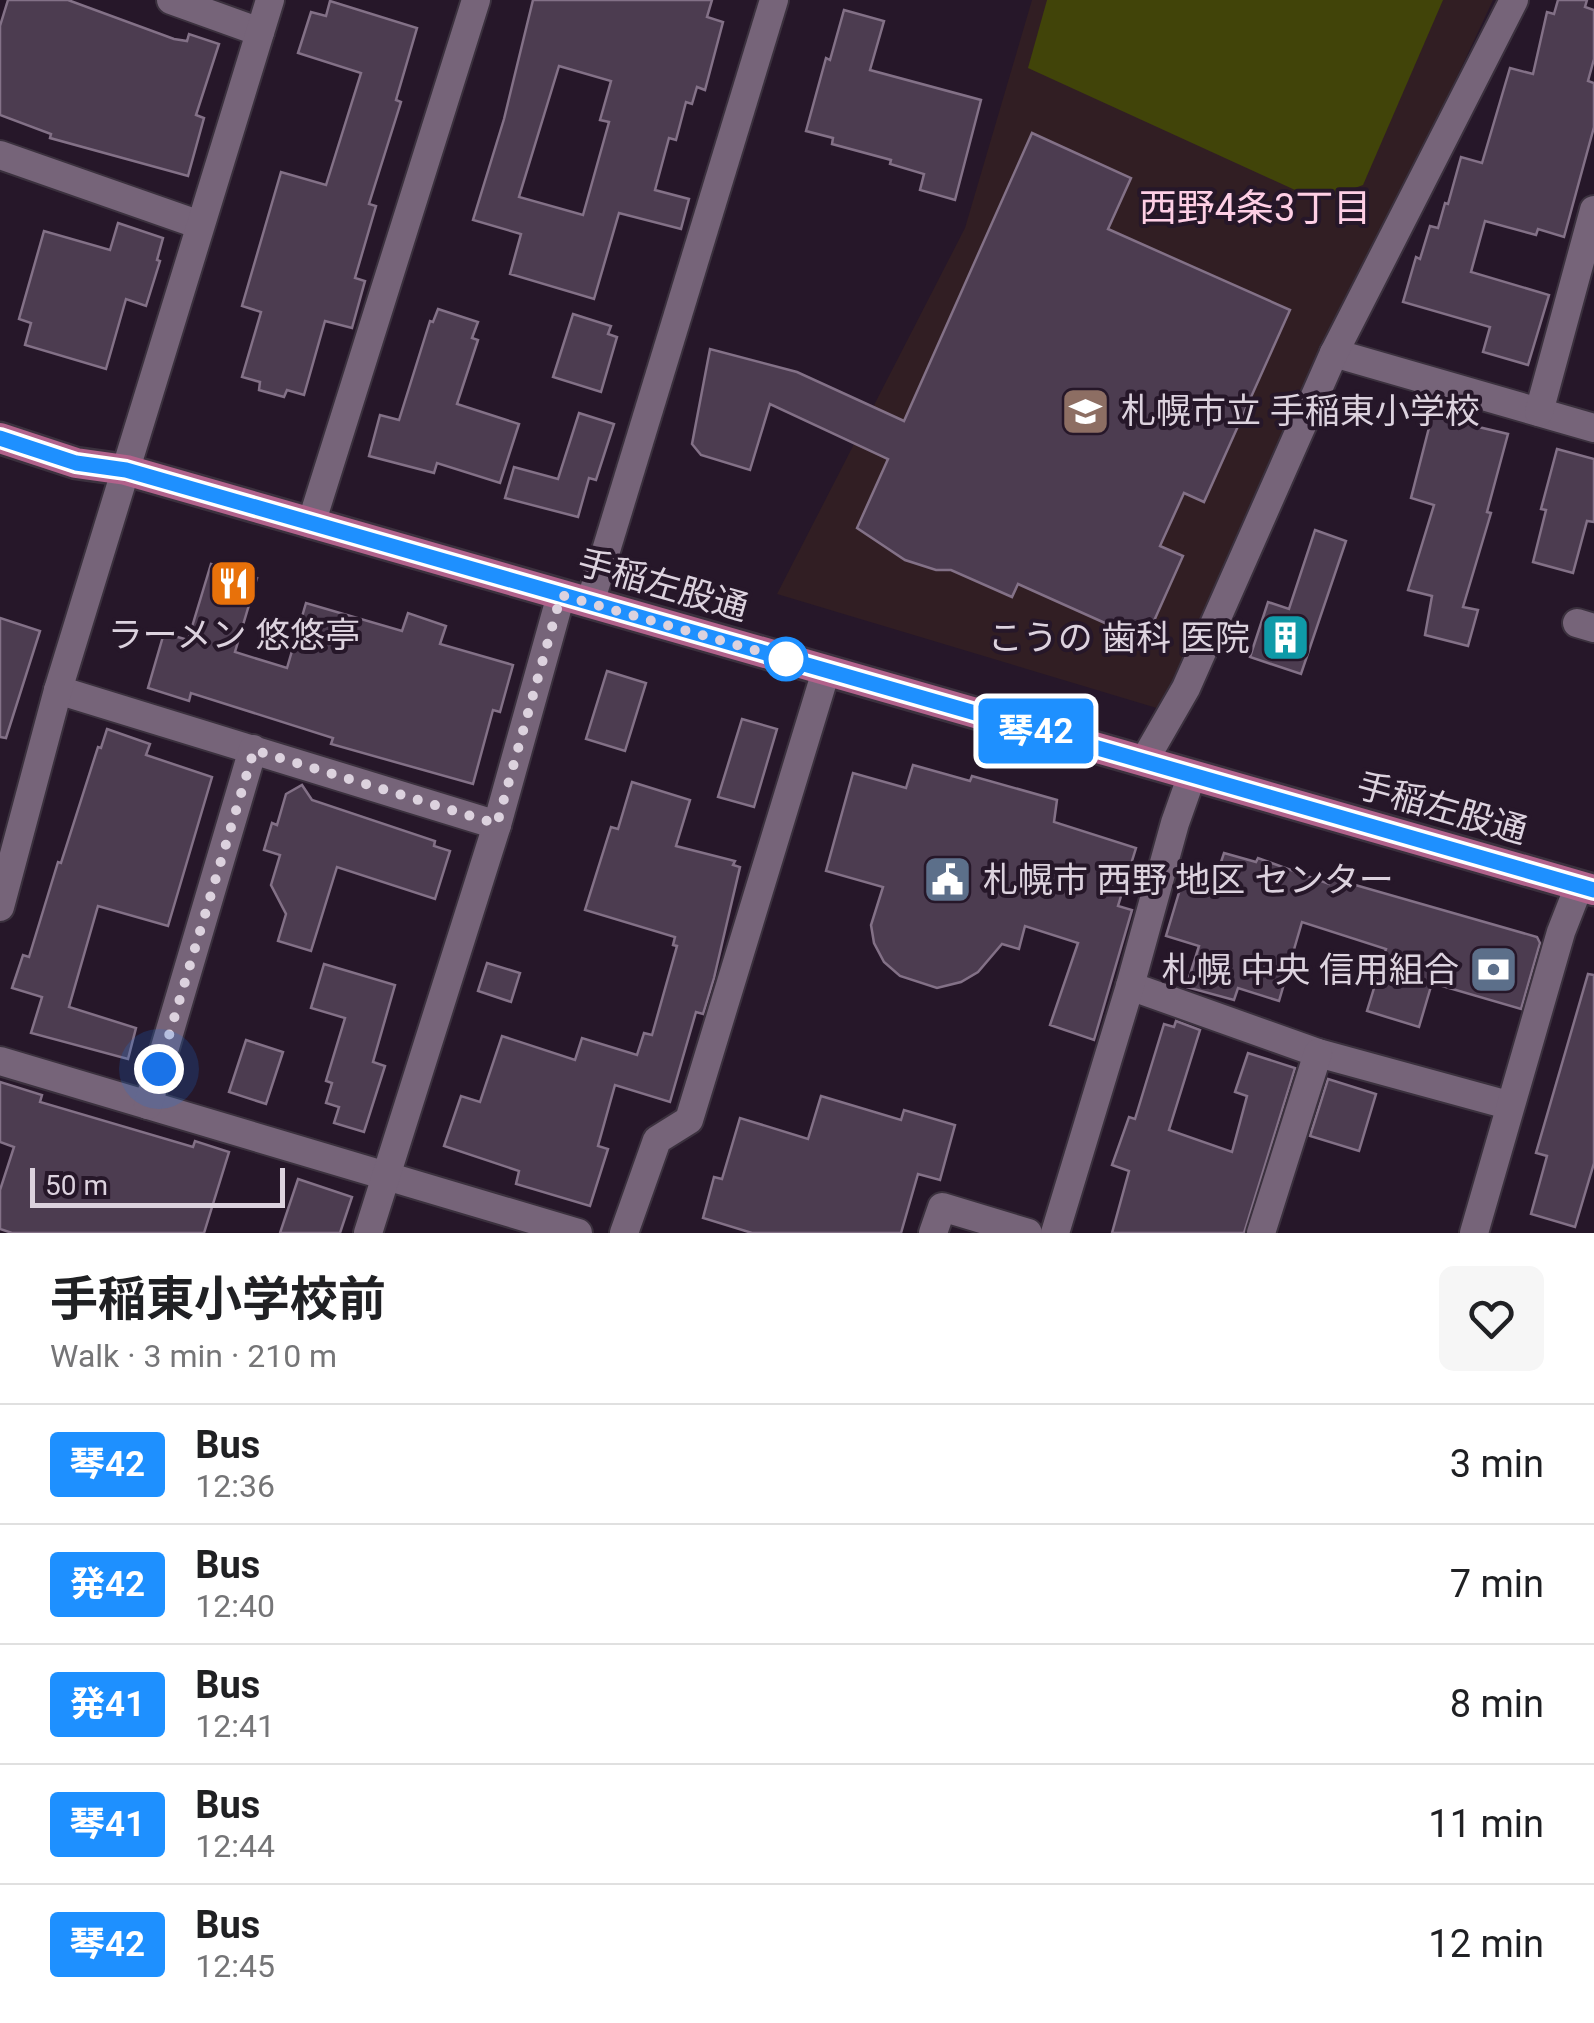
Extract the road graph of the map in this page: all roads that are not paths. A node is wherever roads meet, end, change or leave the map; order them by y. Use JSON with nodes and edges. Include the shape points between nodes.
{"nodes":[{"id":1,"x":170,"y":0,"type":"edge"},
{"id":2,"x":270,"y":0,"type":"edge"},
{"id":3,"x":476,"y":0,"type":"edge"},
{"id":4,"x":774,"y":0,"type":"edge"},
{"id":5,"x":1514,"y":0,"type":"edge"},
{"id":6,"x":260,"y":32,"type":"junction"},
{"id":7,"x":0,"y":155,"type":"edge"},
{"id":8,"x":1594,"y":210,"type":"edge"},
{"id":9,"x":200,"y":226,"type":"junction"},
{"id":10,"x":1334,"y":353,"type":"junction"},
{"id":11,"x":1539,"y":412,"type":"junction"},
{"id":12,"x":1594,"y":428,"type":"edge"},
{"id":13,"x":0,"y":438,"type":"edge"},
{"id":14,"x":126,"y":470,"type":"junction"},
{"id":15,"x":311,"y":524,"type":"junction"},
{"id":16,"x":576,"y":599,"type":"junction"},
{"id":17,"x":826,"y":671,"type":"junction"},
{"id":18,"x":58,"y":690,"type":"junction"},
{"id":19,"x":254,"y":750,"type":"junction"},
{"id":20,"x":1144,"y":762,"type":"junction"},
{"id":21,"x":1192,"y":775,"type":"junction"},
{"id":22,"x":497,"y":824,"type":"junction"},
{"id":23,"x":6,"y":870,"type":"edge"},
{"id":24,"x":1587,"y":888,"type":"edge"},
{"id":25,"x":0,"y":907,"type":"edge"},
{"id":26,"x":1130,"y":986,"type":"junction"},
{"id":27,"x":1318,"y":1053,"type":"junction"},
{"id":28,"x":0,"y":1062,"type":"edge"},
{"id":29,"x":148,"y":1104,"type":"junction"},
{"id":30,"x":1508,"y":1105,"type":"junction"},
{"id":31,"x":387,"y":1174,"type":"junction"},
{"id":32,"x":368,"y":1233,"type":"edge"},
{"id":33,"x":578,"y":1233,"type":"edge"},
{"id":34,"x":624,"y":1233,"type":"edge"},
{"id":35,"x":934,"y":1233,"type":"edge"},
{"id":36,"x":1028,"y":1233,"type":"edge"},
{"id":37,"x":1055,"y":1233,"type":"edge"},
{"id":38,"x":1261,"y":1233,"type":"edge"},
{"id":39,"x":1474,"y":1233,"type":"edge"}],
"edges":[{"from":1,"to":6,"type":"street"},
{"from":2,"to":6,"type":"street"},
{"from":3,"to":15,"type":"street"},
{"from":4,"to":16,"type":"street"},
{"from":5,"to":10,"type":"street"},
{"from":6,"to":9,"type":"street"},
{"from":7,"to":9,"type":"street"},
{"from":8,"to":11,"type":"street"},
{"from":9,"to":14,"type":"street"},
{"from":10,"to":11,"type":"street"},
{"from":10,"to":20,"type":"street","via":[[1186,688]]},
{"from":11,"to":12,"type":"street"},
{"from":13,"to":14,"type":"main road","name":"手稲左股通","via":[[76,463]]},
{"from":14,"to":15,"type":"main road","name":"手稲左股通"},
{"from":14,"to":18,"type":"street"},
{"from":15,"to":16,"type":"main road","name":"手稲左股通"},
{"from":16,"to":17,"type":"main road","name":"手稲左股通"},
{"from":16,"to":22,"type":"street"},
{"from":17,"to":20,"type":"main road","name":"手稲左股通"},
{"from":17,"to":34,"type":"street","via":[[689,1120],[657,1140]]},
{"from":18,"to":19,"type":"street"},
{"from":18,"to":23,"type":"street"},
{"from":19,"to":22,"type":"street"},
{"from":19,"to":29,"type":"street"},
{"from":20,"to":21,"type":"main road","name":"手稲左股通"},
{"from":21,"to":24,"type":"main road","name":"手稲左股通"},
{"from":21,"to":26,"type":"street"},
{"from":22,"to":31,"type":"street"},
{"from":23,"to":25,"type":"street"},
{"from":24,"to":30,"type":"street","via":[[1561,932]]},
{"from":26,"to":27,"type":"street"},
{"from":26,"to":37,"type":"street"},
{"from":27,"to":30,"type":"street"},
{"from":27,"to":38,"type":"street"},
{"from":28,"to":29,"type":"street"},
{"from":29,"to":31,"type":"street"},
{"from":30,"to":39,"type":"street"},
{"from":31,"to":32,"type":"street"},
{"from":31,"to":33,"type":"street"},
{"from":35,"to":36,"type":"street","via":[[942,1207]]}]}
